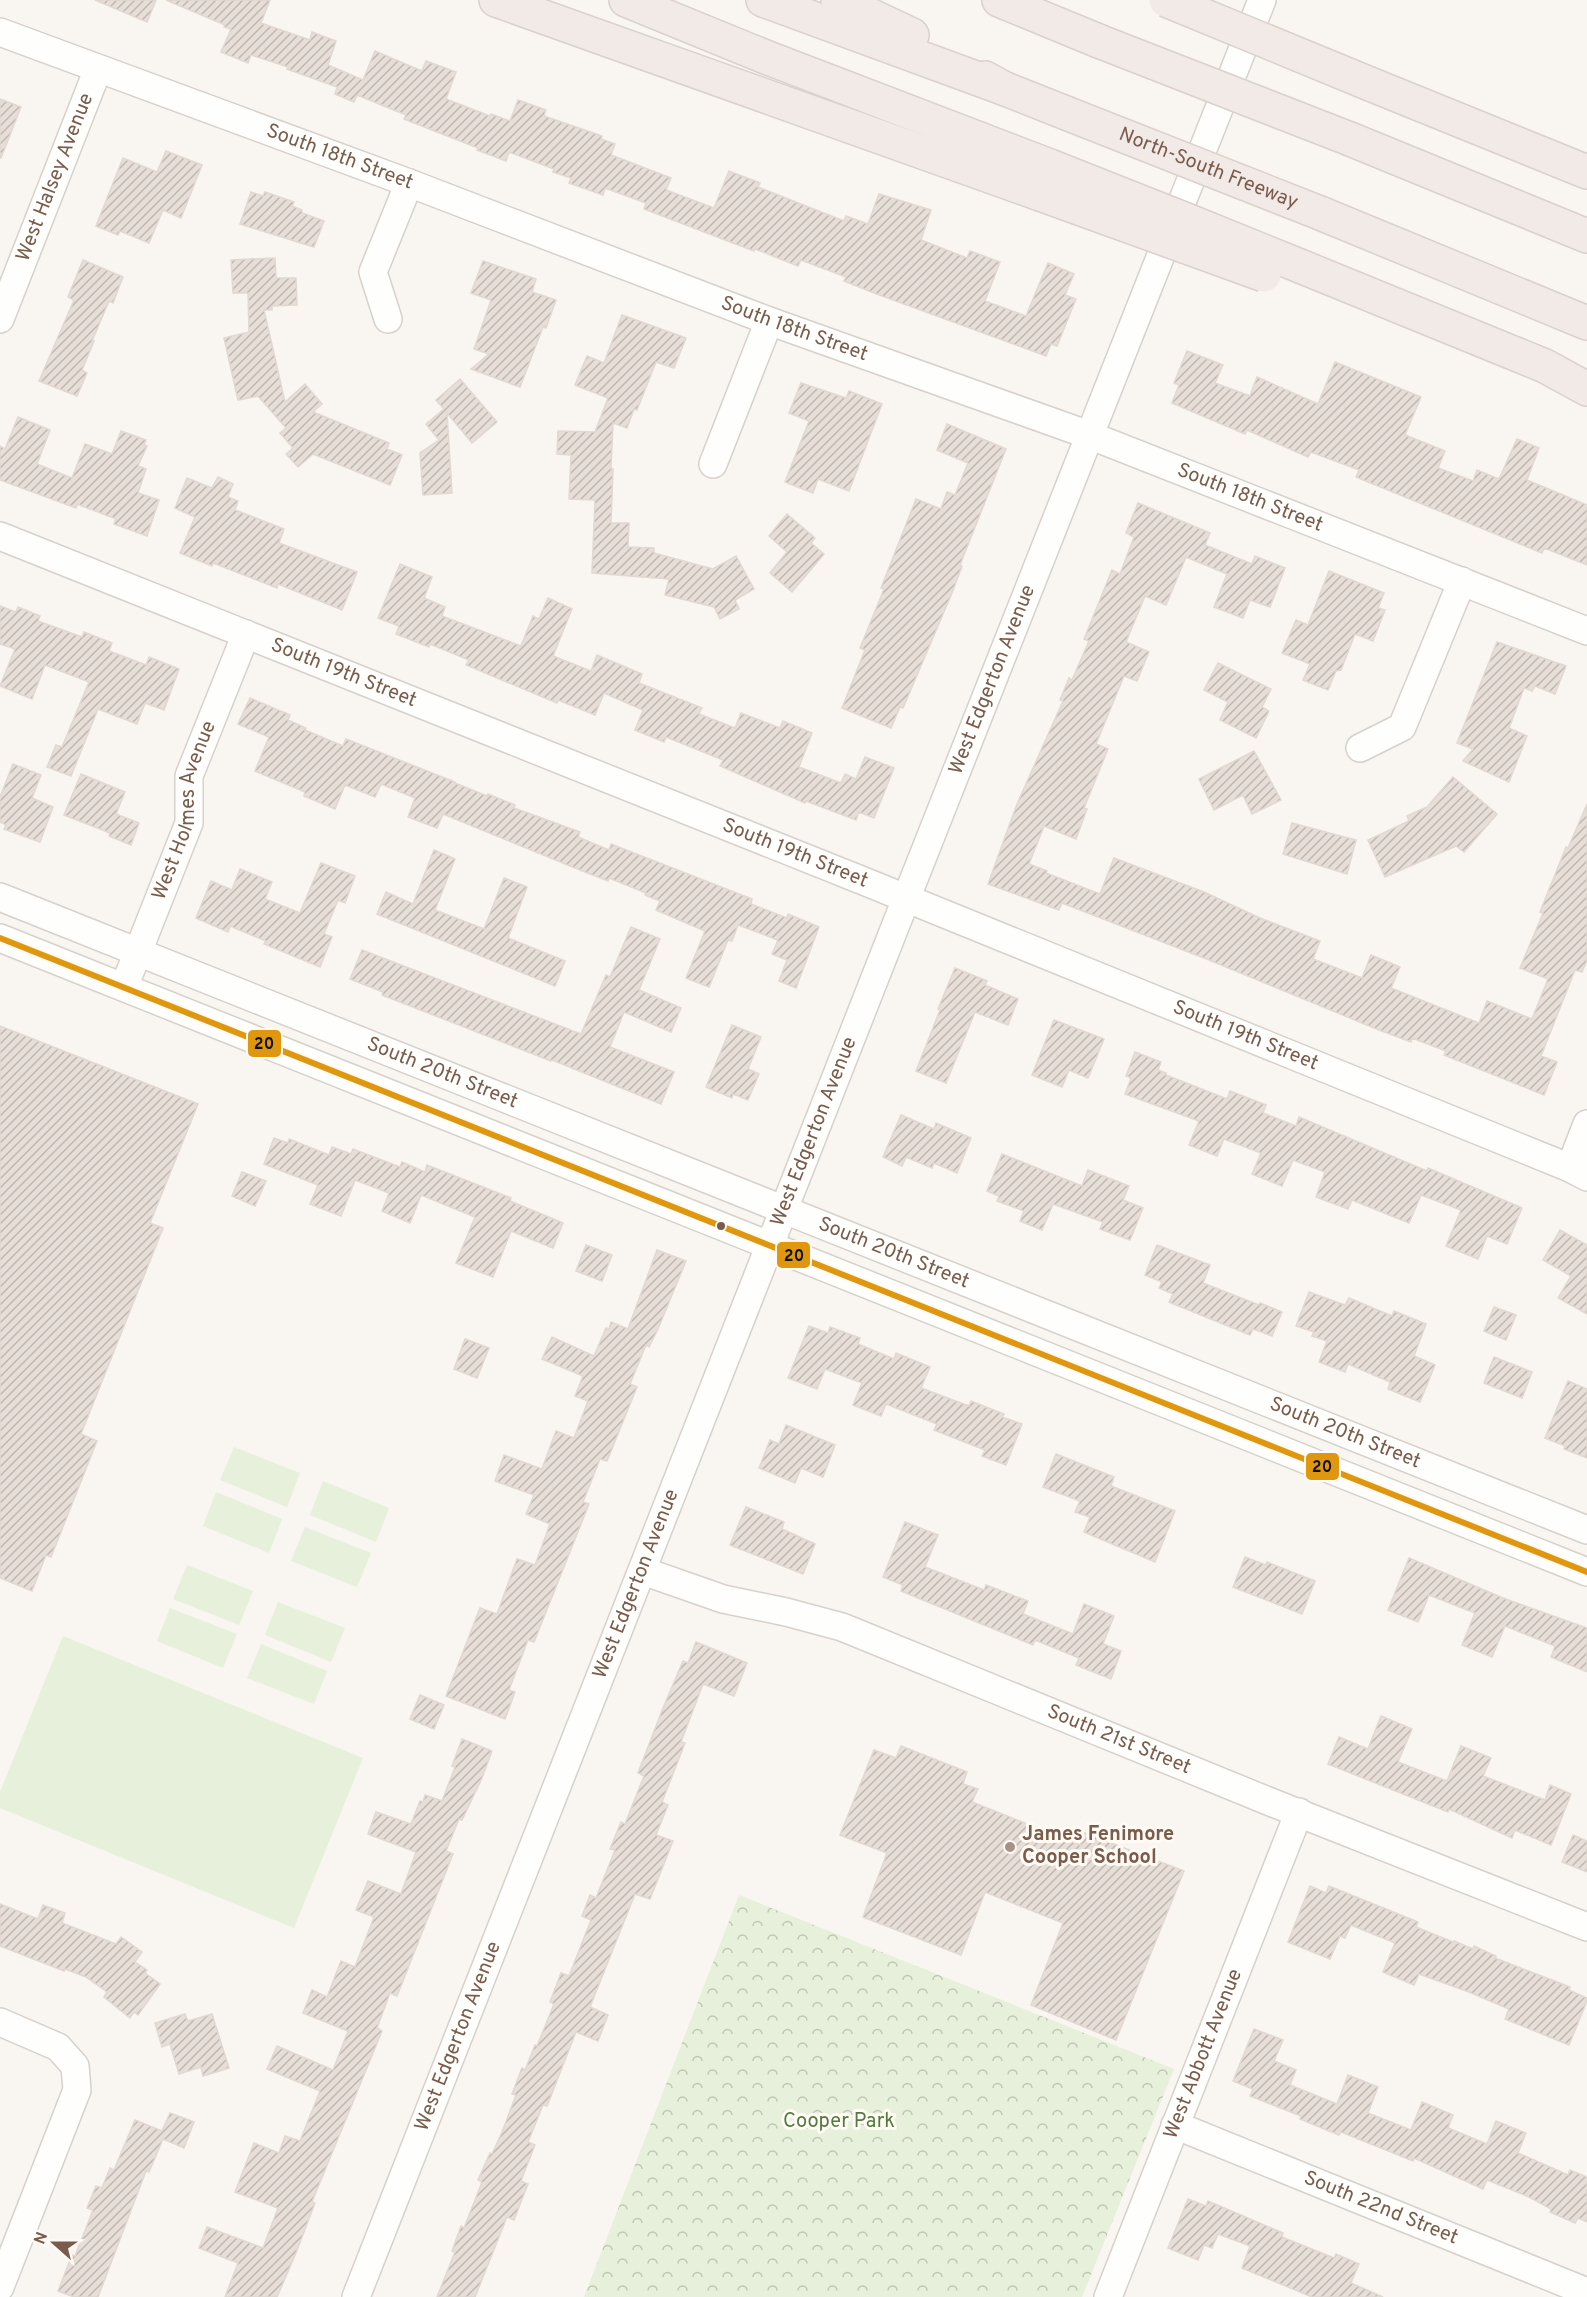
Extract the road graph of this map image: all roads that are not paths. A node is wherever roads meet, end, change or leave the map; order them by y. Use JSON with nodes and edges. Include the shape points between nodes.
{"nodes":[{"id":1,"x":496,"y":0,"type":"edge"},
{"id":2,"x":626,"y":0,"type":"edge"},
{"id":3,"x":763,"y":0,"type":"edge"},
{"id":4,"x":838,"y":0,"type":"edge"},
{"id":5,"x":999,"y":0,"type":"edge"},
{"id":6,"x":1167,"y":0,"type":"edge"},
{"id":7,"x":1262,"y":0,"type":"edge"},
{"id":8,"x":0,"y":32,"type":"edge"},
{"id":9,"x":98,"y":69,"type":"junction"},
{"id":10,"x":1003,"y":88,"type":"junction"},
{"id":11,"x":1587,"y":172,"type":"edge"},
{"id":12,"x":1045,"y":180,"type":"junction"},
{"id":13,"x":409,"y":183,"type":"junction"},
{"id":14,"x":1587,"y":236,"type":"edge"},
{"id":15,"x":0,"y":319,"type":"edge"},
{"id":16,"x":388,"y":319,"type":"dead end"},
{"id":17,"x":769,"y":321,"type":"junction"},
{"id":18,"x":1587,"y":324,"type":"edge"},
{"id":19,"x":1587,"y":389,"type":"edge"},
{"id":20,"x":1089,"y":435,"type":"junction"},
{"id":21,"x":713,"y":464,"type":"dead end"},
{"id":22,"x":0,"y":536,"type":"edge"},
{"id":23,"x":1462,"y":581,"type":"junction"},
{"id":24,"x":1587,"y":631,"type":"edge"},
{"id":25,"x":246,"y":634,"type":"junction"},
{"id":26,"x":1360,"y":748,"type":"dead end"},
{"id":27,"x":0,"y":897,"type":"edge"},
{"id":28,"x":906,"y":899,"type":"junction"},
{"id":29,"x":0,"y":938,"type":"edge"},
{"id":30,"x":138,"y":951,"type":"junction"},
{"id":31,"x":124,"y":987,"type":"junction"},
{"id":32,"x":1587,"y":1124,"type":"edge"},
{"id":33,"x":1579,"y":1172,"type":"edge"},
{"id":34,"x":784,"y":1208,"type":"junction"},
{"id":35,"x":770,"y":1245,"type":"junction"},
{"id":36,"x":1587,"y":1530,"type":"edge"},
{"id":37,"x":643,"y":1571,"type":"junction"},
{"id":38,"x":1587,"y":1572,"type":"edge"},
{"id":39,"x":1299,"y":1812,"type":"junction"},
{"id":40,"x":1587,"y":1927,"type":"edge"},
{"id":41,"x":10,"y":2026,"type":"edge"},
{"id":42,"x":1175,"y":2125,"type":"junction"},
{"id":43,"x":0,"y":2287,"type":"edge"},
{"id":44,"x":1587,"y":2292,"type":"edge"},
{"id":45,"x":357,"y":2297,"type":"edge"},
{"id":46,"x":1108,"y":2297,"type":"edge"}],
"edges":[{"from":1,"to":12,"type":"highway"},
{"from":2,"to":12,"type":"highway"},
{"from":3,"to":10,"type":"highway"},
{"from":4,"to":10,"type":"highway","name":"North-South Freeway","via":[[904,30]]},
{"from":5,"to":14,"type":"highway","bridge":true},
{"from":6,"to":11,"type":"highway","bridge":true},
{"from":7,"to":20,"type":"street","name":"West Edgerton Avenue"},
{"from":8,"to":9,"type":"street","name":"South 18th Street"},
{"from":9,"to":13,"type":"street","name":"South 18th Street"},
{"from":9,"to":15,"type":"street","name":"West Halsey Avenue"},
{"from":10,"to":18,"type":"highway","name":"North-South Freeway","bridge":true},
{"from":12,"to":19,"type":"highway","bridge":true,"via":[[1545,366]]},
{"from":13,"to":16,"type":"street","via":[[374,272]]},
{"from":13,"to":17,"type":"street","name":"South 18th Street"},
{"from":17,"to":20,"type":"street","name":"South 18th Street"},
{"from":17,"to":21,"type":"street"},
{"from":20,"to":23,"type":"street","name":"South 18th Street"},
{"from":20,"to":28,"type":"street","name":"West Edgerton Avenue"},
{"from":22,"to":25,"type":"street","name":"South 19th Street"},
{"from":23,"to":24,"type":"street","name":"South 18th Street"},
{"from":23,"to":26,"type":"street","via":[[1402,727]]},
{"from":25,"to":28,"type":"street","name":"South 19th Street"},
{"from":25,"to":30,"type":"street","name":"West Holmes Avenue","via":[[189,776],[189,823]]},
{"from":27,"to":30,"type":"street","name":"South 20th Street"},
{"from":28,"to":33,"type":"street","name":"South 19th Street"},
{"from":28,"to":34,"type":"street","name":"West Edgerton Avenue"},
{"from":29,"to":31,"type":"street","name":"South 20th Street"},
{"from":30,"to":31,"type":"street","name":"West Holmes Avenue"},
{"from":30,"to":34,"type":"street","name":"South 20th Street"},
{"from":31,"to":35,"type":"street","name":"South 20th Street"},
{"from":32,"to":33,"type":"street"},
{"from":34,"to":35,"type":"street","name":"West Edgerton Avenue"},
{"from":34,"to":36,"type":"street","name":"South 20th Street"},
{"from":35,"to":37,"type":"street","name":"West Edgerton Avenue"},
{"from":35,"to":38,"type":"street","name":"South 20th Street"},
{"from":37,"to":39,"type":"street","name":"South 21st Street","via":[[723,1599],[842,1627]]},
{"from":37,"to":45,"type":"street","name":"West Edgerton Avenue"},
{"from":39,"to":40,"type":"street","name":"South 21st Street"},
{"from":39,"to":42,"type":"street","name":"West Abbott Avenue"},
{"from":41,"to":43,"type":"street","via":[[58,2046],[75,2066],[77,2090]]},
{"from":42,"to":44,"type":"street","name":"South 22nd Street"},
{"from":42,"to":46,"type":"street","name":"West Abbott Avenue"}]}
